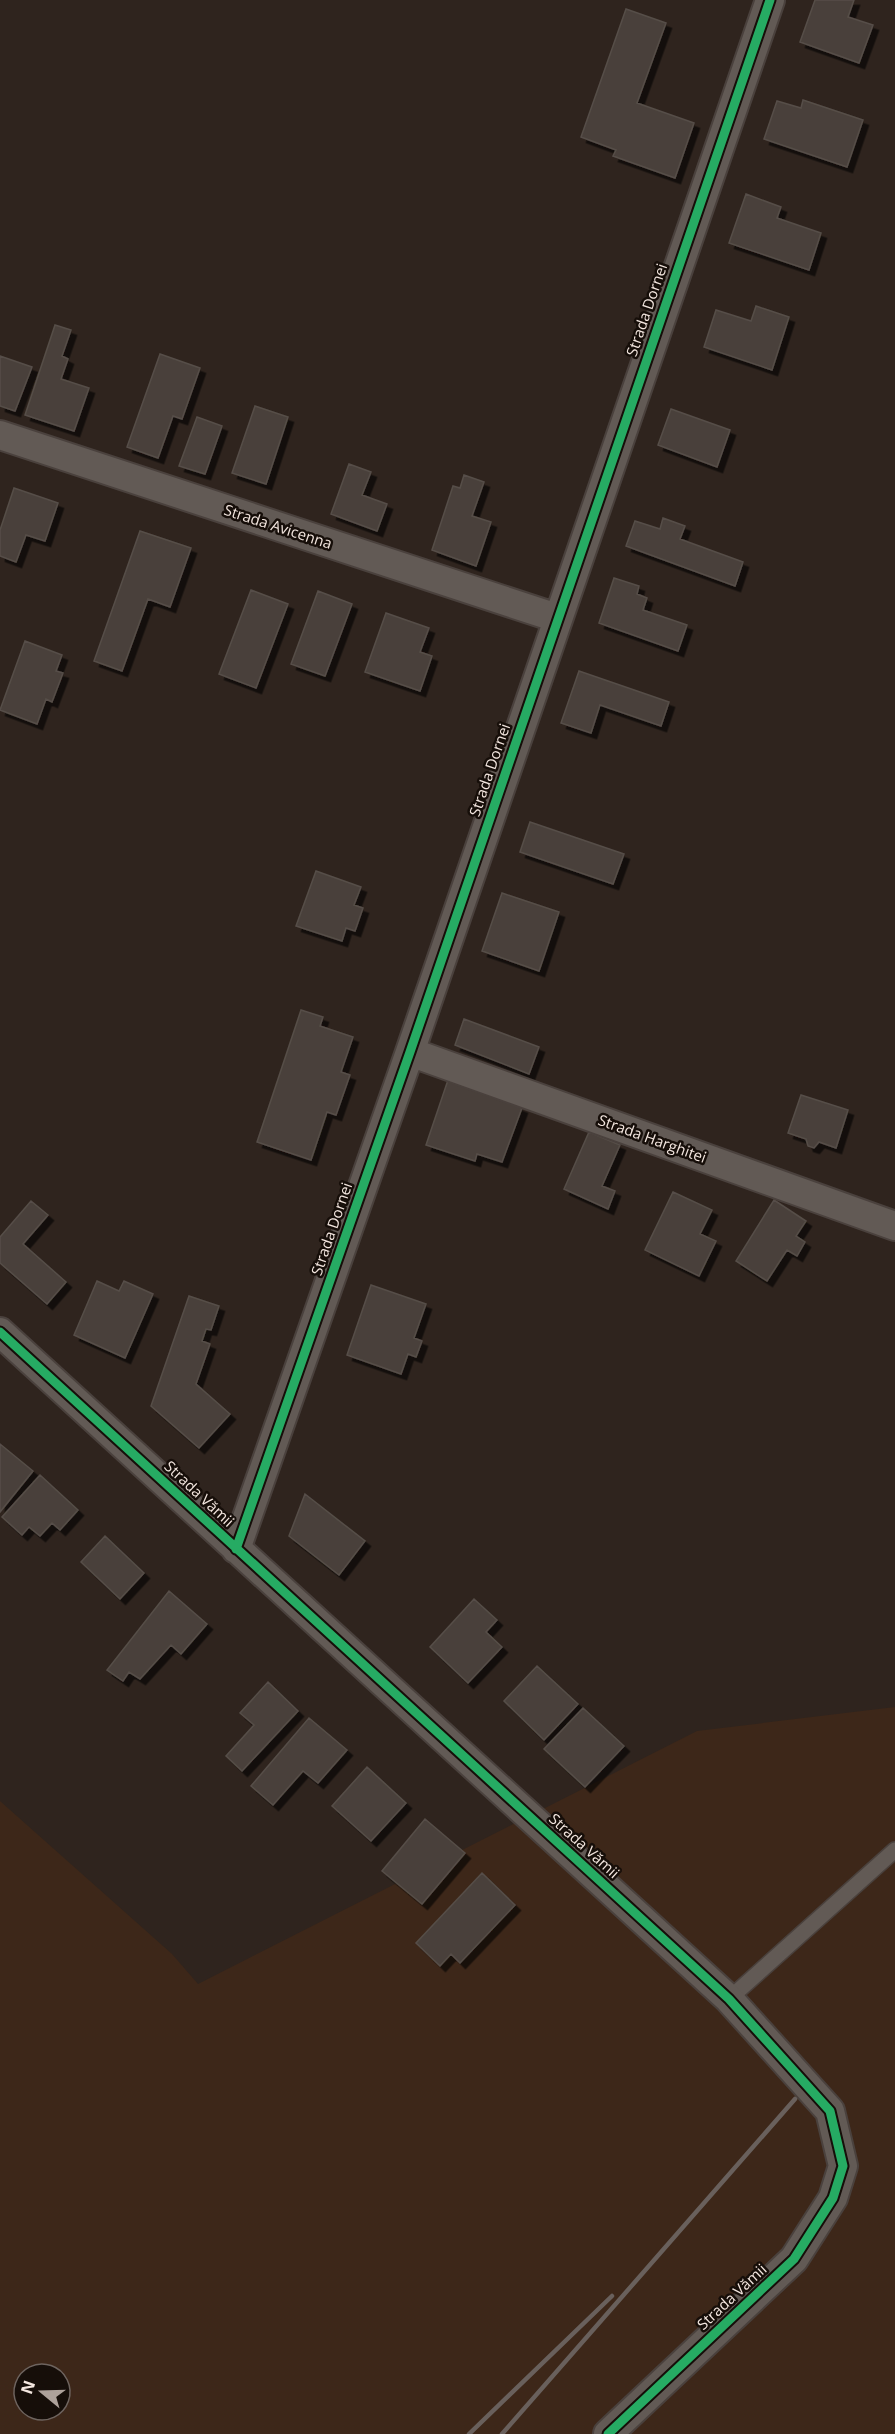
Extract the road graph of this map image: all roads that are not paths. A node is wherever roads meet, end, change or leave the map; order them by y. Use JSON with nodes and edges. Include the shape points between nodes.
{"nodes":[{"id":1,"x":770,"y":0,"type":"edge"},
{"id":2,"x":0,"y":435,"type":"edge"},
{"id":3,"x":557,"y":618,"type":"junction"},
{"id":4,"x":410,"y":1052,"type":"junction"},
{"id":5,"x":895,"y":1227,"type":"edge"},
{"id":6,"x":0,"y":1332,"type":"edge"},
{"id":7,"x":236,"y":1549,"type":"junction"},
{"id":8,"x":895,"y":1850,"type":"edge"},
{"id":9,"x":729,"y":1999,"type":"junction"},
{"id":10,"x":608,"y":2434,"type":"edge"}],
"edges":[{"from":1,"to":3,"type":"street","name":"Strada Dornei"},
{"from":2,"to":3,"type":"street","name":"Strada Avicenna"},
{"from":3,"to":4,"type":"street","name":"Strada Dornei"},
{"from":4,"to":5,"type":"street","name":"Strada Harghitei"},
{"from":4,"to":7,"type":"street","name":"Strada Dornei"},
{"from":6,"to":7,"type":"street","name":"Strada Vămii"},
{"from":7,"to":9,"type":"street","name":"Strada Vămii"},
{"from":8,"to":9,"type":"lane"},
{"from":9,"to":10,"type":"street","name":"Strada Vămii","via":[[830,2111],[843,2166],[833,2198],[794,2259]]}]}
